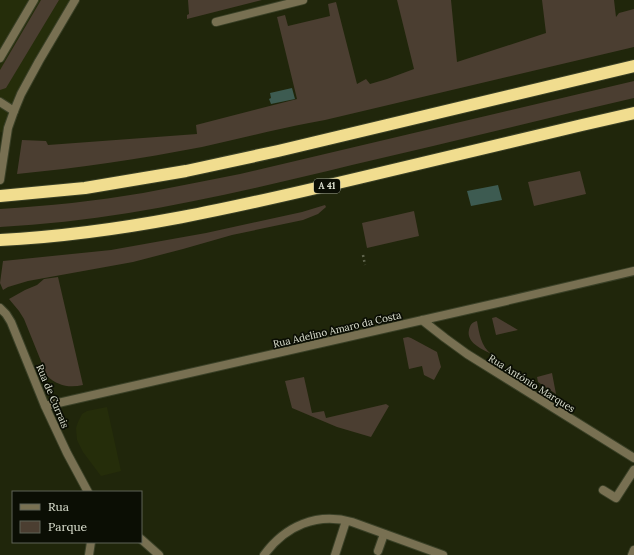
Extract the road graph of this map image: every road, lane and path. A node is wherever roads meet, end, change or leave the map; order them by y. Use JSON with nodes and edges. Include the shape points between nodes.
{"nodes":[{"id":1,"x":34,"y":0,"type":"edge"},
{"id":2,"x":75,"y":0,"type":"edge"},
{"id":3,"x":303,"y":0,"type":"edge"},
{"id":4,"x":216,"y":22,"type":"dead end"},
{"id":5,"x":0,"y":58,"type":"edge"},
{"id":6,"x":634,"y":66,"type":"edge"},
{"id":7,"x":0,"y":102,"type":"edge"},
{"id":8,"x":14,"y":111,"type":"junction"},
{"id":9,"x":634,"y":113,"type":"edge"},
{"id":10,"x":0,"y":180,"type":"edge"},
{"id":11,"x":0,"y":196,"type":"edge"},
{"id":12,"x":0,"y":240,"type":"edge"},
{"id":13,"x":363,"y":255,"type":"dead end"},
{"id":14,"x":366,"y":265,"type":"dead end"},
{"id":15,"x":634,"y":271,"type":"edge"},
{"id":16,"x":0,"y":308,"type":"edge"},
{"id":17,"x":422,"y":320,"type":"junction"},
{"id":18,"x":45,"y":406,"type":"junction"},
{"id":19,"x":634,"y":458,"type":"edge"},
{"id":20,"x":634,"y":470,"type":"edge"},
{"id":21,"x":603,"y":490,"type":"dead end"},
{"id":22,"x":87,"y":491,"type":"edge"},
{"id":23,"x":346,"y":521,"type":"junction"},
{"id":24,"x":384,"y":534,"type":"junction"},
{"id":25,"x":142,"y":540,"type":"edge"},
{"id":26,"x":91,"y":543,"type":"edge"},
{"id":27,"x":634,"y":550,"type":"edge"},
{"id":28,"x":378,"y":551,"type":"dead end"},
{"id":29,"x":89,"y":555,"type":"edge"},
{"id":30,"x":159,"y":555,"type":"edge"},
{"id":31,"x":264,"y":555,"type":"edge"},
{"id":32,"x":335,"y":555,"type":"edge"},
{"id":33,"x":443,"y":555,"type":"edge"},
{"id":34,"x":632,"y":555,"type":"edge"}],
"edges":[{"from":1,"to":5,"type":"street"},
{"from":2,"to":8,"type":"street","via":[[39,61]]},
{"from":3,"to":4,"type":"street"},
{"from":6,"to":11,"type":"highway","via":[[193,169],[85,188]]},
{"from":7,"to":8,"type":"street"},
{"from":8,"to":10,"type":"street","via":[[8,128]]},
{"from":9,"to":12,"type":"highway","number":"A 41","via":[[223,209],[109,230]]},
{"from":13,"to":14,"type":"path"},
{"from":15,"to":17,"type":"street","name":"Rua Adelino Amaro da Costa"},
{"from":16,"to":18,"type":"street","name":"Rua de Currais","via":[[11,322]]},
{"from":17,"to":18,"type":"street","name":"Rua Adelino Amaro da Costa"},
{"from":17,"to":19,"type":"street","name":"Rua António Marques","via":[[467,354]]},
{"from":18,"to":22,"type":"street","name":"Rua de Currais"},
{"from":20,"to":21,"type":"street","via":[[616,498]]},
{"from":23,"to":24,"type":"street"},
{"from":23,"to":31,"type":"street","via":[[320,520],[297,526],[278,538]]},
{"from":23,"to":32,"type":"street"},
{"from":24,"to":28,"type":"street"},
{"from":24,"to":33,"type":"street"},
{"from":25,"to":30,"type":"street"},
{"from":26,"to":29,"type":"street"},
{"from":27,"to":34,"type":"street"}]}
